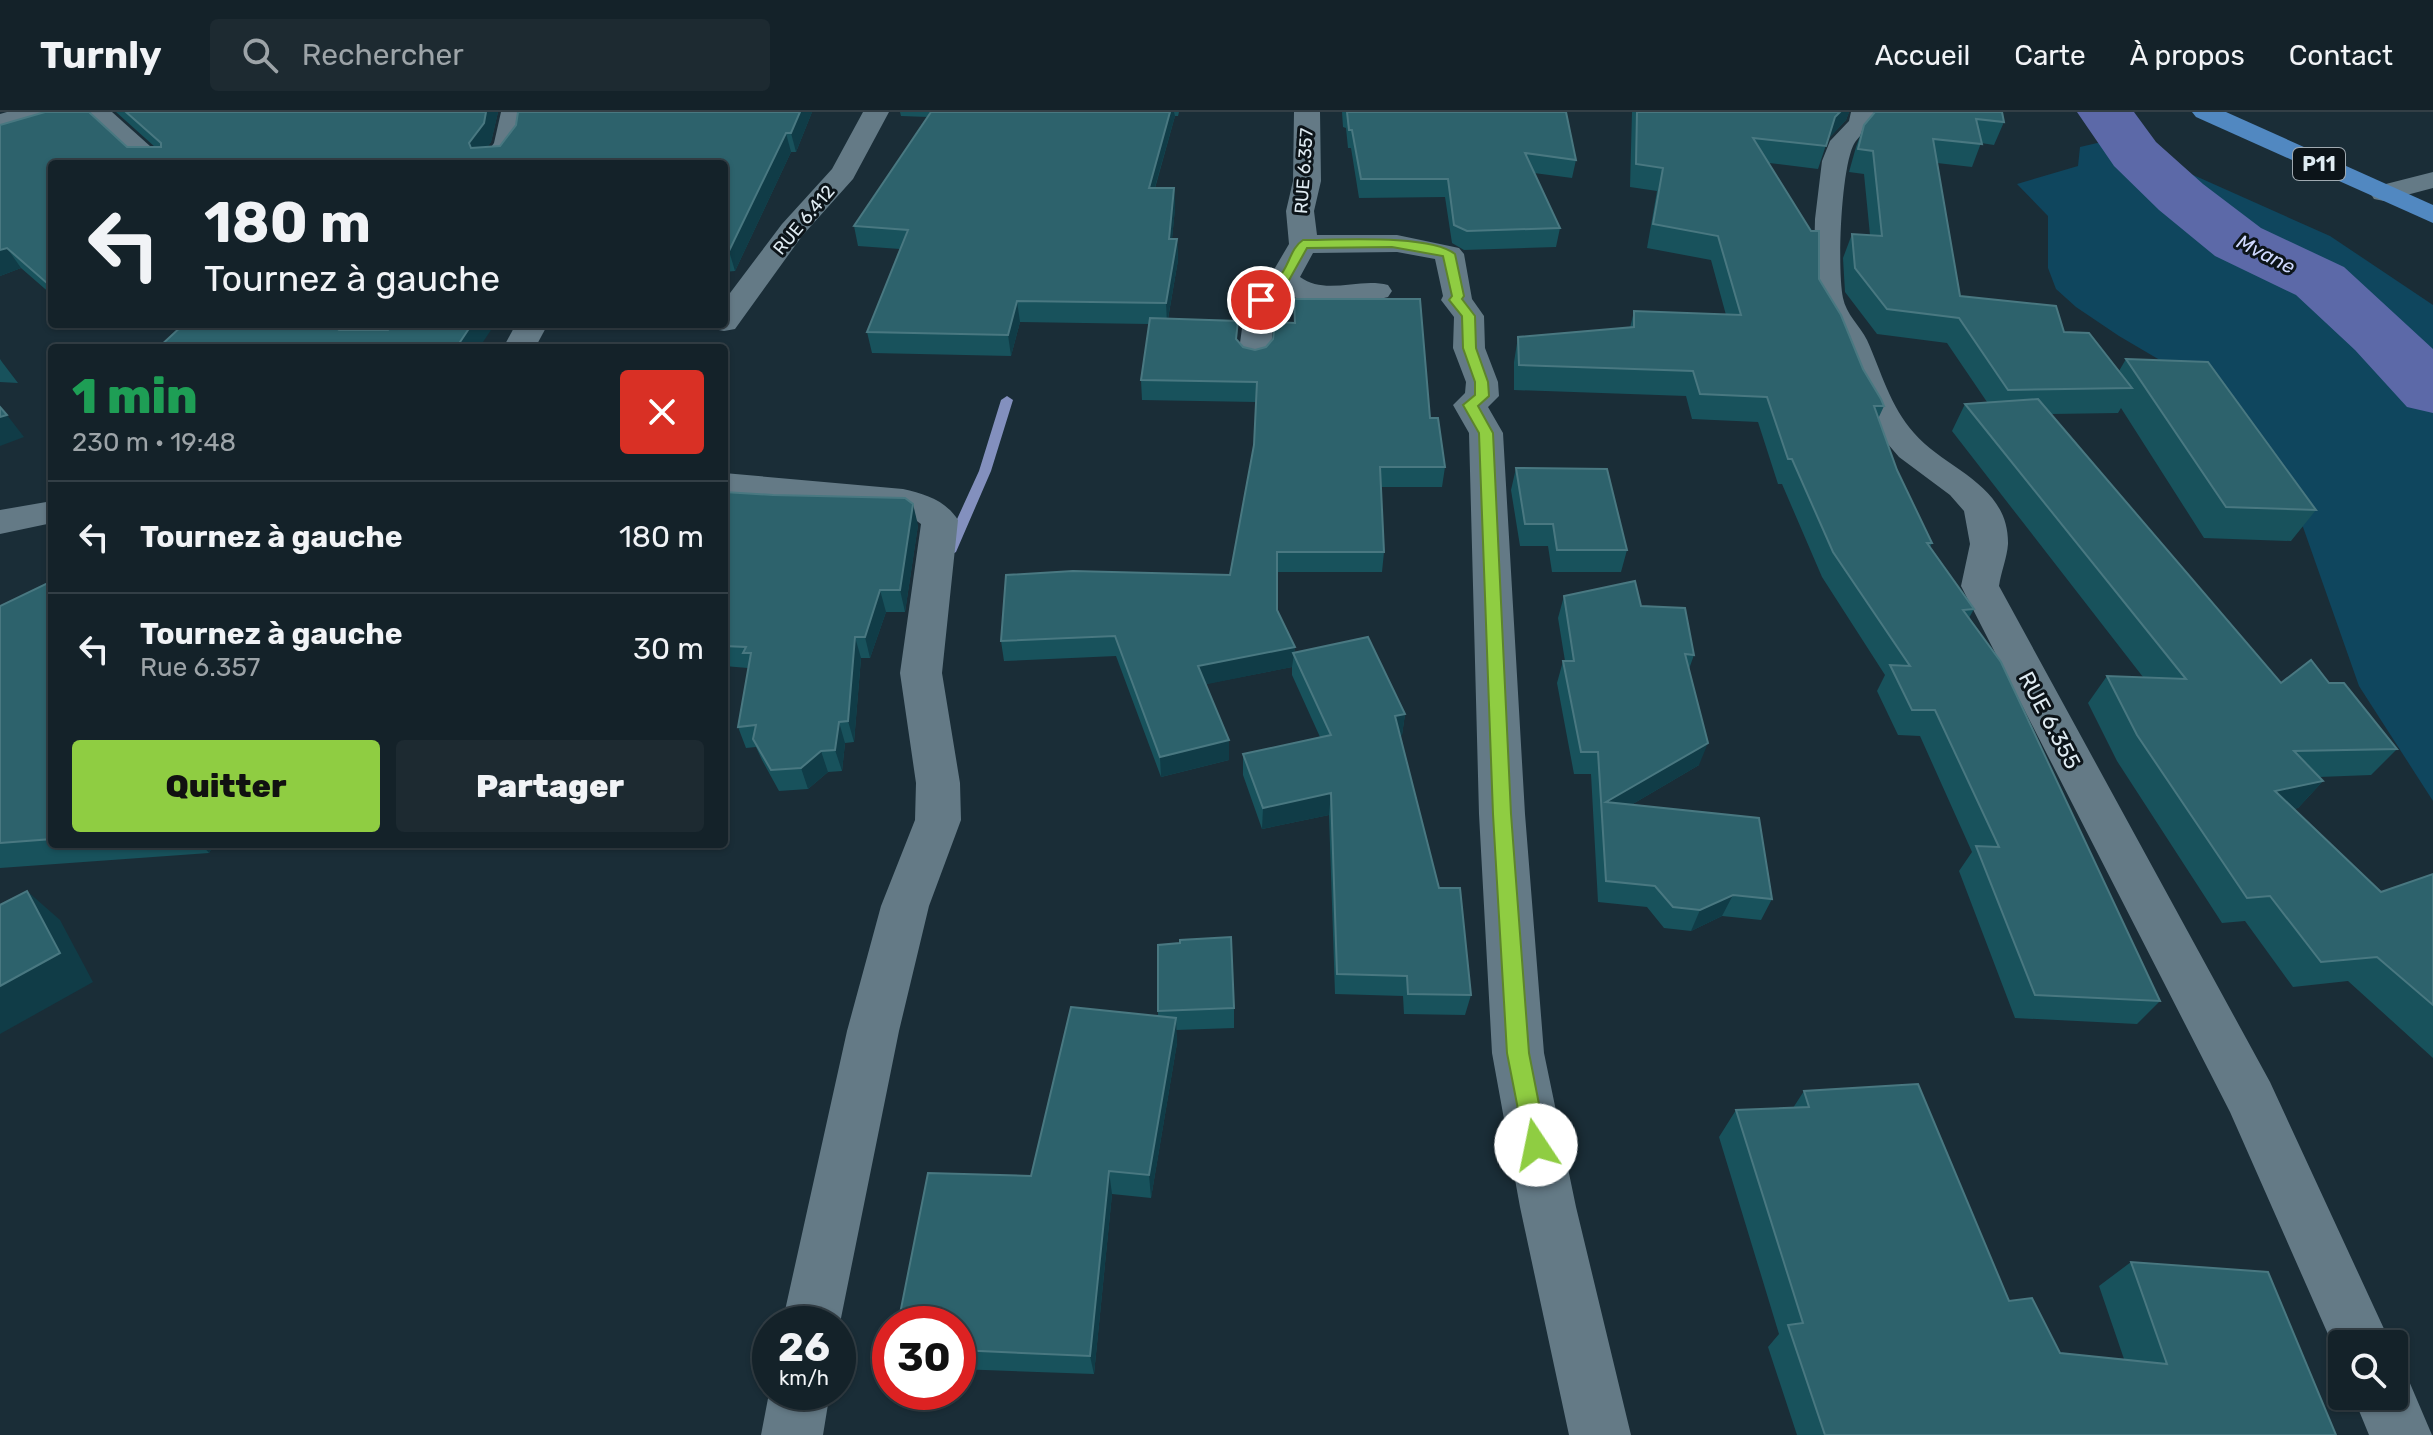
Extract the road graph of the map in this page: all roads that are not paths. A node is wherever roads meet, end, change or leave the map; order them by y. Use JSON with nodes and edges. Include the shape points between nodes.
{"nodes":[{"id":1,"x":35,"y":112,"type":"edge"},
{"id":2,"x":97,"y":112,"type":"edge"},
{"id":3,"x":514,"y":112,"type":"edge"},
{"id":4,"x":876,"y":112,"type":"edge"},
{"id":5,"x":1307,"y":112,"type":"edge"},
{"id":6,"x":1864,"y":112,"type":"edge"},
{"id":7,"x":2205,"y":112,"type":"edge"},
{"id":8,"x":0,"y":122,"type":"edge"},
{"id":9,"x":152,"y":160,"type":"edge"},
{"id":10,"x":495,"y":160,"type":"edge"},
{"id":11,"x":2433,"y":180,"type":"edge"},
{"id":12,"x":2384,"y":193,"type":"junction"},
{"id":13,"x":2433,"y":215,"type":"edge"},
{"id":14,"x":1294,"y":262,"type":"junction"},
{"id":15,"x":1377,"y":291,"type":"dead end"},
{"id":16,"x":728,"y":316,"type":"edge"},
{"id":17,"x":347,"y":328,"type":"edge"},
{"id":18,"x":381,"y":344,"type":"edge"},
{"id":19,"x":1254,"y":357,"type":"edge"},
{"id":20,"x":728,"y":484,"type":"edge"},
{"id":21,"x":48,"y":513,"type":"edge"},
{"id":22,"x":0,"y":522,"type":"edge"},
{"id":23,"x":816,"y":1306,"type":"edge"},
{"id":24,"x":2355,"y":1330,"type":"edge"},
{"id":25,"x":796,"y":1410,"type":"edge"},
{"id":26,"x":2390,"y":1410,"type":"edge"},
{"id":27,"x":792,"y":1435,"type":"edge"},
{"id":28,"x":1600,"y":1435,"type":"edge"},
{"id":29,"x":2401,"y":1435,"type":"edge"}],
"edges":[{"from":1,"to":8,"type":"street"},
{"from":2,"to":9,"type":"street"},
{"from":3,"to":10,"type":"street","via":[[507,143]]},
{"from":4,"to":16,"type":"street","name":"RUE 6.412","via":[[843,173],[792,230]]},
{"from":5,"to":14,"type":"street","name":"RUE 6.357","via":[[1307,181]]},
{"from":6,"to":24,"type":"street","name":"RUE 6.355","via":[[1860,127],[1841,144],[1833,177],[1827,300],[1854,342],[1855,355],[1892,429],[1912,451],[1972,493],[1988,528],[1980,586],[2251,1099]]},
{"from":7,"to":12,"type":"main road","number":"P11"},
{"from":11,"to":12,"type":"street"},
{"from":12,"to":13,"type":"main road","number":"P11"},
{"from":14,"to":15,"type":"street","via":[[1294,290]]},
{"from":14,"to":19,"type":"street","via":[[1261,300]]},
{"from":14,"to":28,"type":"street","via":[[1392,244],[1439,250],[1449,254],[1456,300],[1469,316],[1469,348],[1482,382],[1482,396],[1470,405],[1486,433],[1518,1053]]},
{"from":17,"to":18,"type":"street"},
{"from":20,"to":23,"type":"street","via":[[903,500],[919,504],[940,520],[921,673],[938,783],[938,820],[905,906],[873,1031]]},
{"from":21,"to":22,"type":"street"},
{"from":25,"to":27,"type":"street"},
{"from":26,"to":29,"type":"street"}]}
